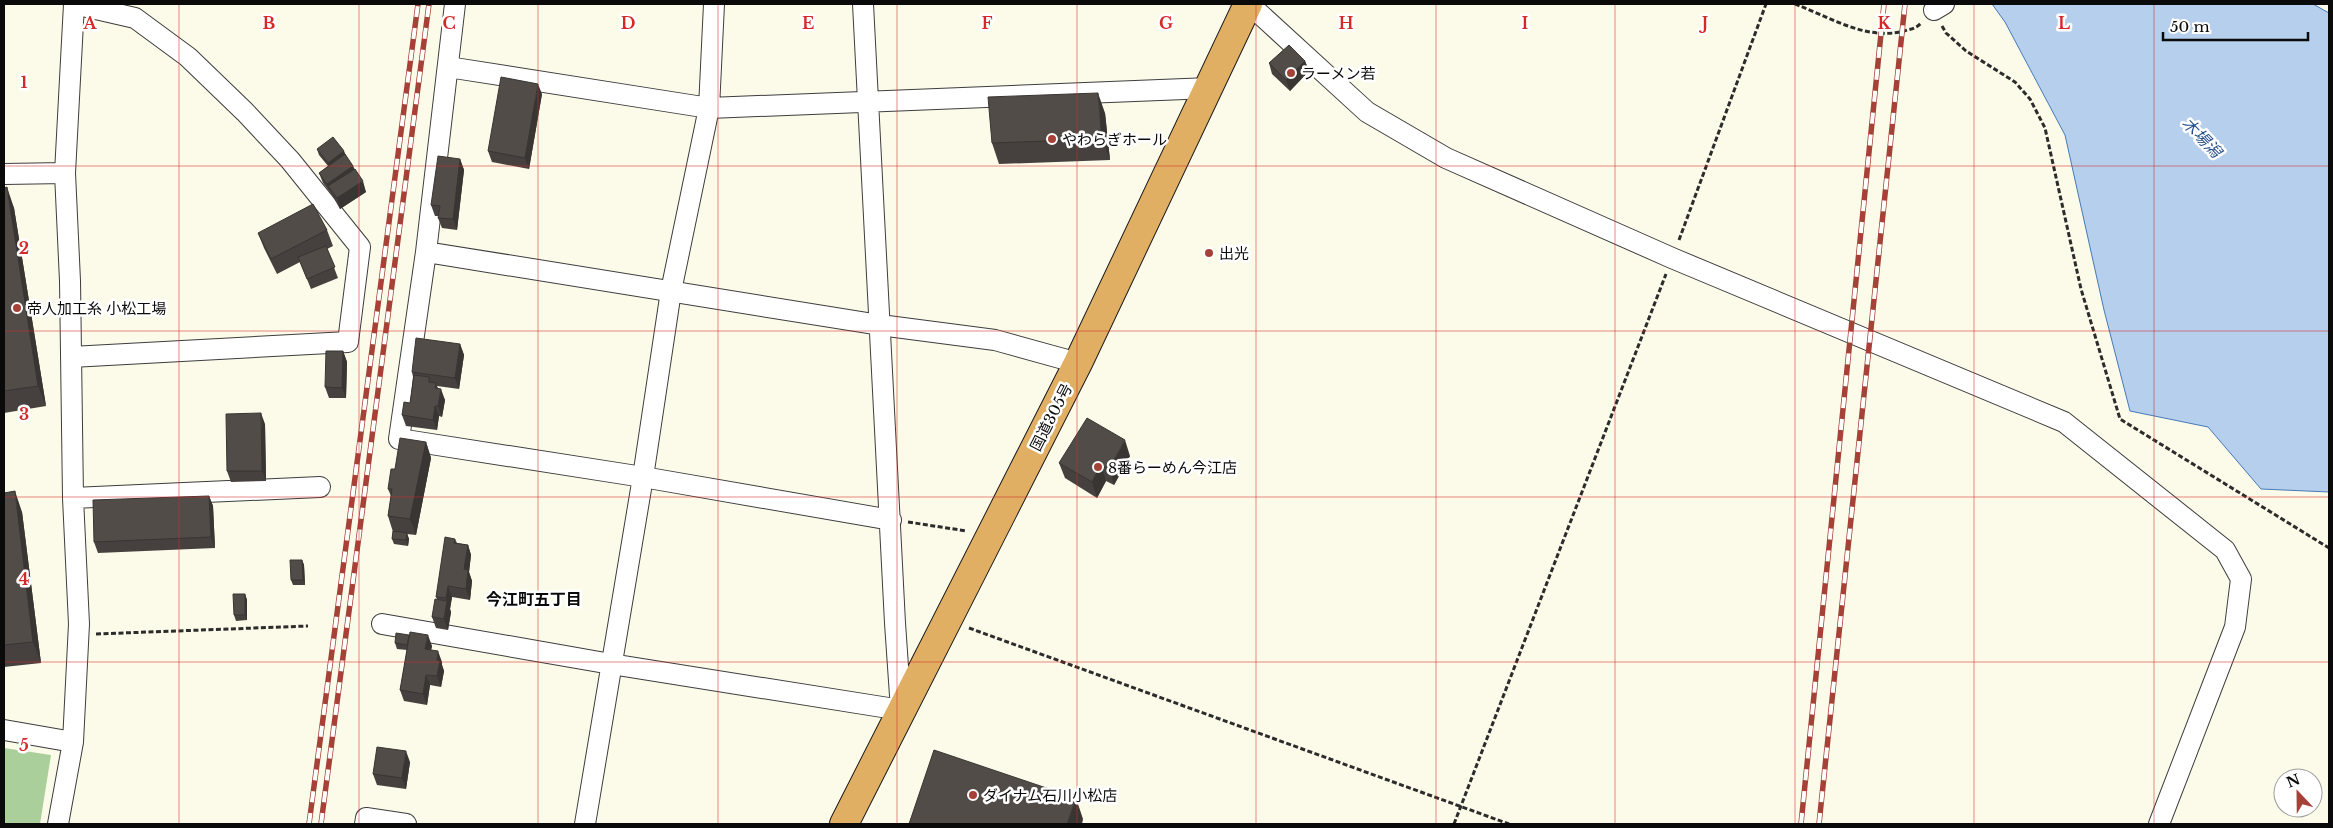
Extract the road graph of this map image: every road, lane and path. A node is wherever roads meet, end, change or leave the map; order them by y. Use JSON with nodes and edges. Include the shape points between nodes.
{"nodes":[{"id":1,"x":74,"y":4,"type":"edge"},
{"id":2,"x":455,"y":4,"type":"edge"},
{"id":3,"x":714,"y":4,"type":"edge"},
{"id":4,"x":863,"y":4,"type":"edge"},
{"id":5,"x":1248,"y":4,"type":"edge"},
{"id":6,"x":1766,"y":4,"type":"edge"},
{"id":7,"x":1795,"y":4,"type":"edge"},
{"id":8,"x":1939,"y":7,"type":"edge"},
{"id":9,"x":448,"y":67,"type":"junction"},
{"id":10,"x":1210,"y":88,"type":"junction"},
{"id":11,"x":868,"y":102,"type":"junction"},
{"id":12,"x":709,"y":108,"type":"junction"},
{"id":13,"x":65,"y":173,"type":"junction"},
{"id":14,"x":4,"y":174,"type":"edge"},
{"id":15,"x":426,"y":252,"type":"junction"},
{"id":16,"x":1672,"y":258,"type":"junction"},
{"id":17,"x":671,"y":291,"type":"junction"},
{"id":18,"x":880,"y":325,"type":"junction"},
{"id":19,"x":71,"y":357,"type":"junction"},
{"id":20,"x":1078,"y":363,"type":"junction"},
{"id":21,"x":643,"y":477,"type":"junction"},
{"id":22,"x":320,"y":487,"type":"dead end"},
{"id":23,"x":73,"y":498,"type":"junction"},
{"id":24,"x":890,"y":520,"type":"junction"},
{"id":25,"x":992,"y":535,"type":"junction"},
{"id":26,"x":2329,"y":548,"type":"edge"},
{"id":27,"x":948,"y":620,"type":"junction"},
{"id":28,"x":382,"y":624,"type":"dead end"},
{"id":29,"x":308,"y":626,"type":"dead end"},
{"id":30,"x":78,"y":635,"type":"junction"},
{"id":31,"x":611,"y":664,"type":"junction"},
{"id":32,"x":901,"y":710,"type":"junction"},
{"id":33,"x":4,"y":730,"type":"edge"},
{"id":34,"x":73,"y":742,"type":"junction"},
{"id":35,"x":1462,"y":806,"type":"junction"},
{"id":36,"x":58,"y":824,"type":"edge"},
{"id":37,"x":365,"y":824,"type":"edge"},
{"id":38,"x":406,"y":824,"type":"edge"},
{"id":39,"x":584,"y":824,"type":"edge"},
{"id":40,"x":844,"y":824,"type":"edge"},
{"id":41,"x":1454,"y":824,"type":"edge"},
{"id":42,"x":1509,"y":824,"type":"edge"},
{"id":43,"x":2159,"y":824,"type":"edge"}],
"edges":[{"from":1,"to":13,"type":"street"},
{"from":1,"to":19,"type":"street","via":[[135,18],[188,57],[290,160],[360,247],[348,342]]},
{"from":2,"to":9,"type":"street"},
{"from":3,"to":12,"type":"street"},
{"from":4,"to":11,"type":"street"},
{"from":5,"to":10,"type":"highway","name":"国道305号"},
{"from":5,"to":16,"type":"street","via":[[1367,112],[1446,158]]},
{"from":6,"to":16,"type":"path"},
{"from":7,"to":8,"type":"path","via":[[1867,33],[1891,35],[1917,28]]},
{"from":8,"to":26,"type":"path","via":[[1946,33],[2015,82],[2030,99],[2045,128],[2081,289],[2120,419]]},
{"from":9,"to":12,"type":"street"},
{"from":9,"to":15,"type":"street"},
{"from":10,"to":11,"type":"street"},
{"from":10,"to":20,"type":"highway","name":"国道305号"},
{"from":11,"to":12,"type":"street"},
{"from":11,"to":18,"type":"street"},
{"from":12,"to":17,"type":"street"},
{"from":13,"to":14,"type":"street"},
{"from":13,"to":19,"type":"street"},
{"from":15,"to":17,"type":"street"},
{"from":15,"to":21,"type":"street","via":[[399,439]]},
{"from":16,"to":35,"type":"path"},
{"from":16,"to":43,"type":"street","via":[[2064,422],[2225,550],[2241,580],[2235,627]]},
{"from":17,"to":18,"type":"street"},
{"from":17,"to":21,"type":"street"},
{"from":18,"to":20,"type":"street","via":[[995,340]]},
{"from":18,"to":24,"type":"street"},
{"from":19,"to":23,"type":"street"},
{"from":20,"to":25,"type":"highway","name":"国道305号"},
{"from":21,"to":24,"type":"street"},
{"from":21,"to":31,"type":"street"},
{"from":22,"to":23,"type":"street"},
{"from":23,"to":30,"type":"street"},
{"from":24,"to":25,"type":"path"},
{"from":24,"to":32,"type":"street"},
{"from":25,"to":27,"type":"highway","name":"国道305号"},
{"from":27,"to":32,"type":"highway","name":"国道305号"},
{"from":27,"to":35,"type":"path"},
{"from":28,"to":31,"type":"street"},
{"from":29,"to":30,"type":"path"},
{"from":30,"to":34,"type":"street"},
{"from":31,"to":32,"type":"street"},
{"from":31,"to":39,"type":"street"},
{"from":32,"to":40,"type":"highway","name":"国道305号"},
{"from":33,"to":34,"type":"street"},
{"from":34,"to":36,"type":"street"},
{"from":35,"to":41,"type":"path"},
{"from":35,"to":42,"type":"path"},
{"from":37,"to":38,"type":"street","via":[[366,818]]}]}
